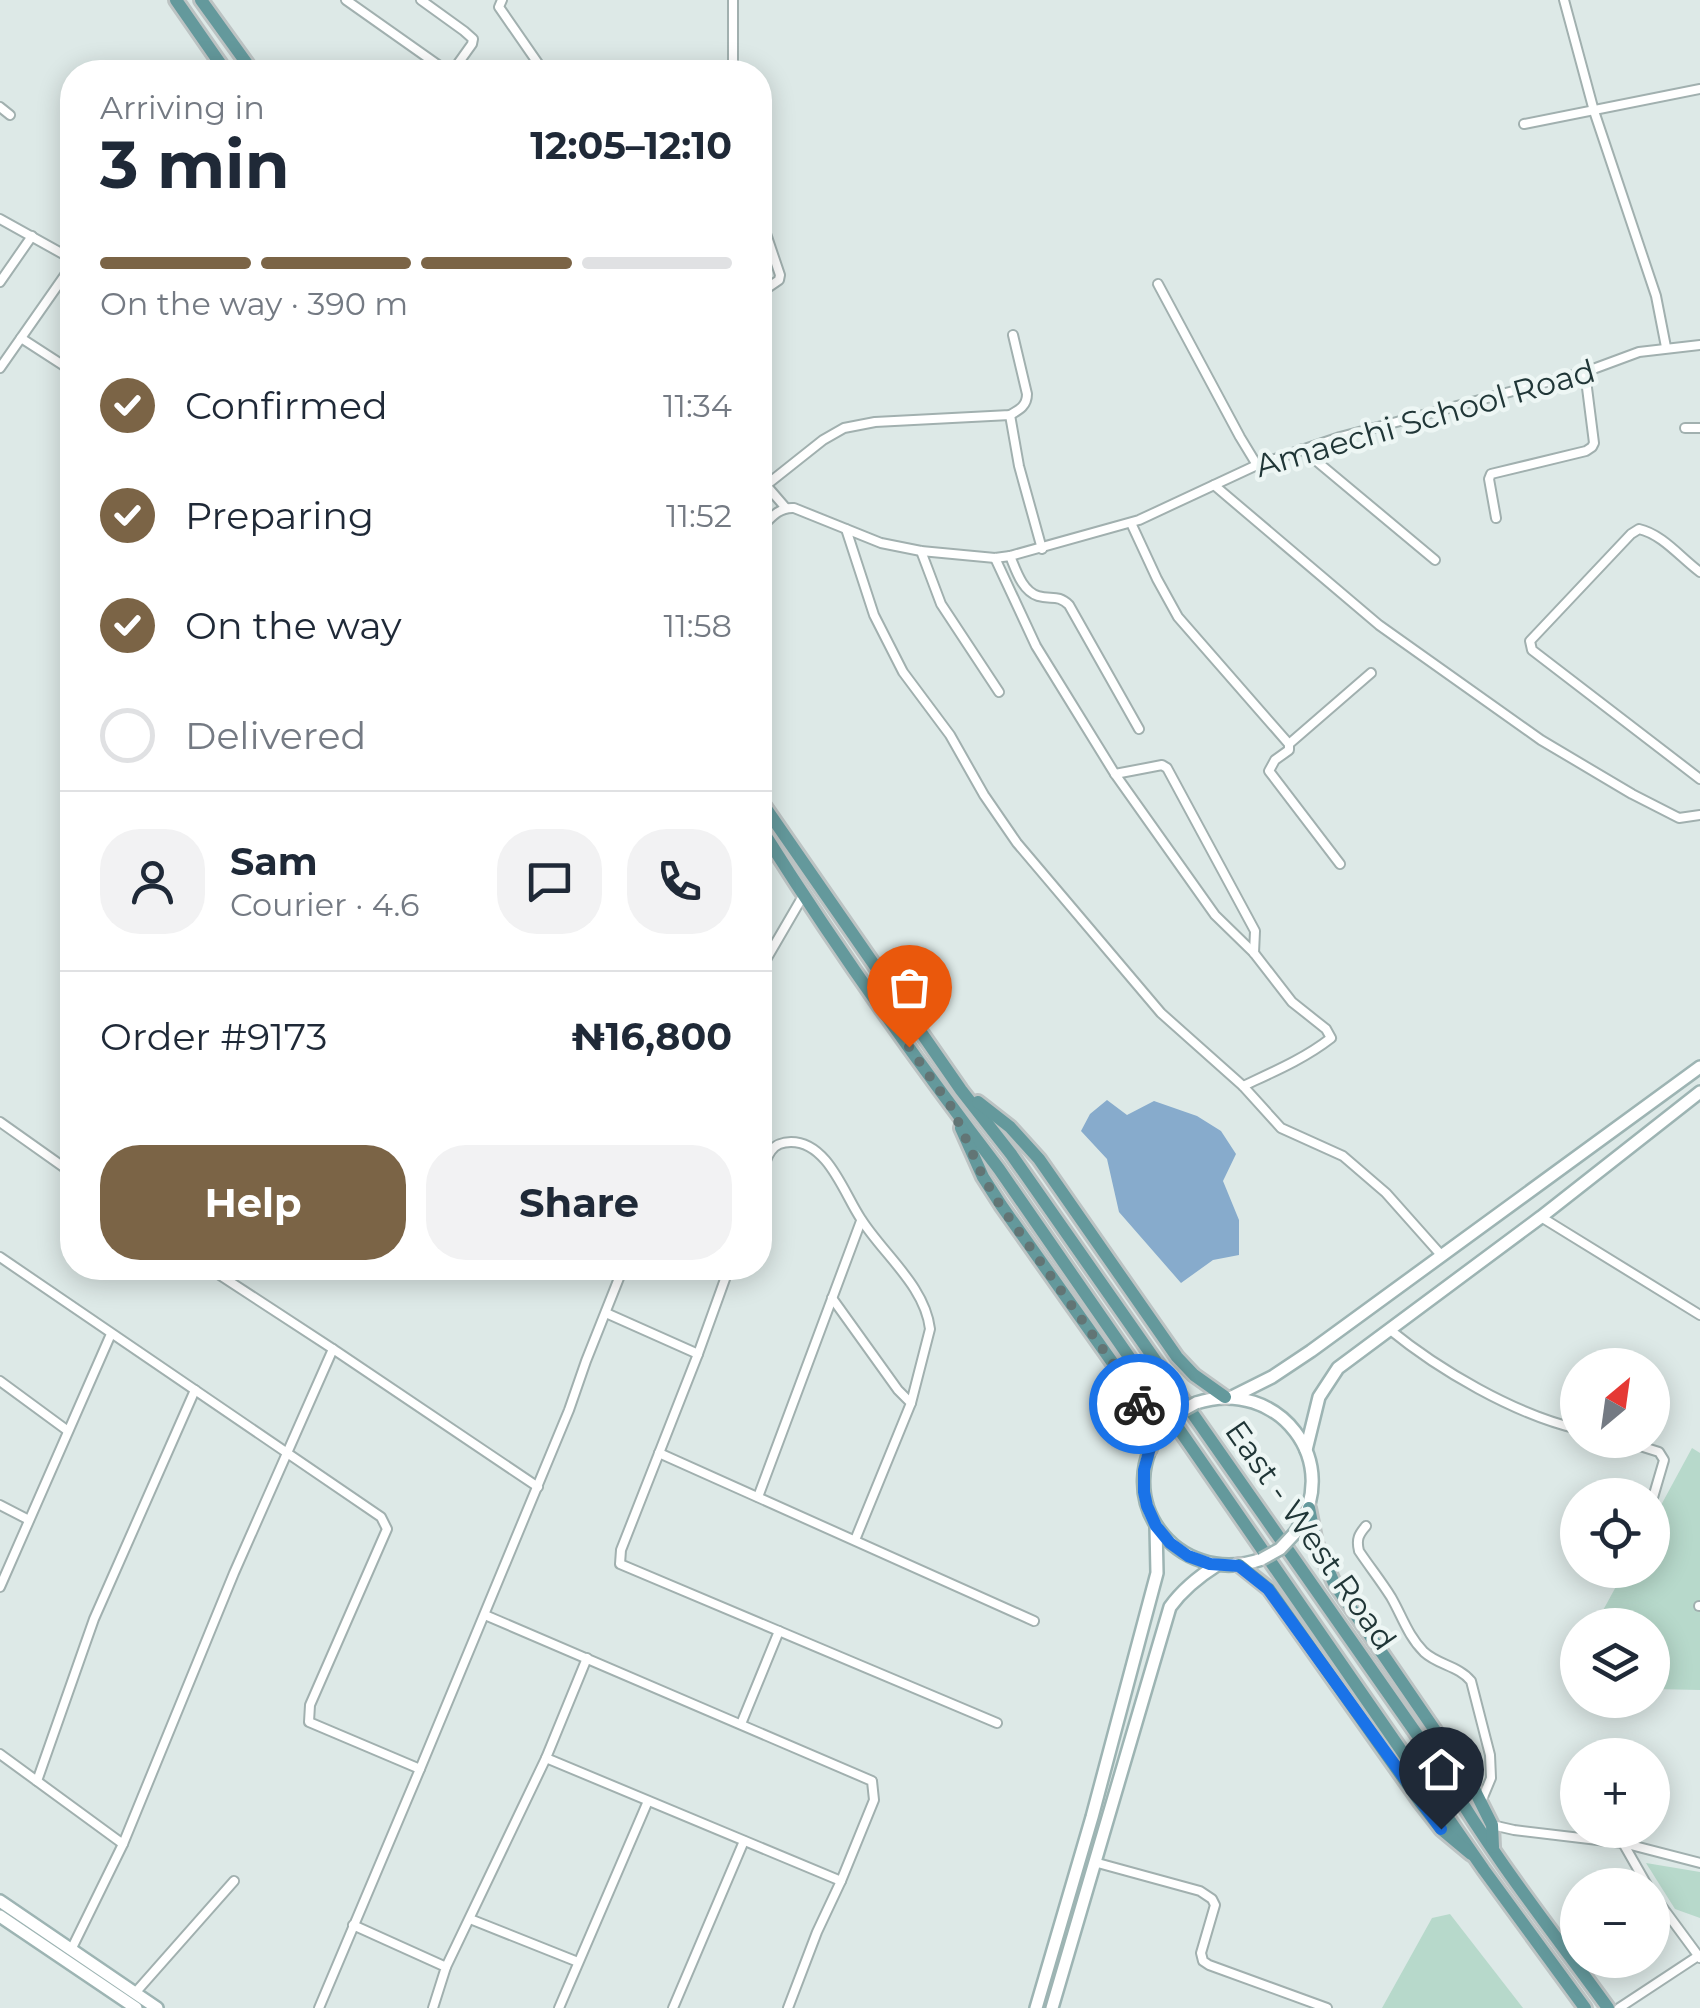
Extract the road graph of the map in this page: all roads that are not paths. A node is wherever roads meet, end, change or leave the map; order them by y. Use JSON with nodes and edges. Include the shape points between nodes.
{"nodes":[{"id":1,"x":176,"y":0,"type":"edge"},
{"id":2,"x":201,"y":0,"type":"edge"},
{"id":3,"x":346,"y":0,"type":"edge"},
{"id":4,"x":421,"y":0,"type":"edge"},
{"id":5,"x":502,"y":0,"type":"edge"},
{"id":6,"x":733,"y":0,"type":"edge"},
{"id":7,"x":1564,"y":0,"type":"edge"},
{"id":8,"x":218,"y":60,"type":"edge"},
{"id":9,"x":244,"y":60,"type":"edge"},
{"id":10,"x":433,"y":60,"type":"edge"},
{"id":11,"x":459,"y":60,"type":"edge"},
{"id":12,"x":536,"y":60,"type":"edge"},
{"id":13,"x":733,"y":60,"type":"edge"},
{"id":14,"x":1700,"y":89,"type":"edge"},
{"id":15,"x":0,"y":107,"type":"edge"},
{"id":16,"x":1594,"y":111,"type":"junction"},
{"id":17,"x":10,"y":115,"type":"dead end"},
{"id":18,"x":1524,"y":124,"type":"dead end"},
{"id":19,"x":0,"y":219,"type":"edge"},
{"id":20,"x":32,"y":236,"type":"junction"},
{"id":21,"x":772,"y":251,"type":"edge"},
{"id":22,"x":60,"y":254,"type":"edge"},
{"id":23,"x":60,"y":280,"type":"edge"},
{"id":24,"x":0,"y":282,"type":"edge"},
{"id":25,"x":1158,"y":284,"type":"dead end"},
{"id":26,"x":772,"y":287,"type":"edge"},
{"id":27,"x":1014,"y":335,"type":"dead end"},
{"id":28,"x":22,"y":338,"type":"junction"},
{"id":29,"x":1700,"y":345,"type":"edge"},
{"id":30,"x":0,"y":346,"type":"edge"},
{"id":31,"x":1666,"y":347,"type":"junction"},
{"id":32,"x":12,"y":353,"type":"junction"},
{"id":33,"x":60,"y":363,"type":"edge"},
{"id":34,"x":0,"y":368,"type":"edge"},
{"id":35,"x":1585,"y":372,"type":"junction"},
{"id":36,"x":1010,"y":415,"type":"junction"},
{"id":37,"x":1686,"y":428,"type":"dead end"},
{"id":38,"x":1700,"y":428,"type":"edge"},
{"id":39,"x":1302,"y":450,"type":"junction"},
{"id":40,"x":1256,"y":464,"type":"junction"},
{"id":41,"x":772,"y":475,"type":"edge"},
{"id":42,"x":1214,"y":485,"type":"junction"},
{"id":43,"x":772,"y":493,"type":"edge"},
{"id":44,"x":785,"y":507,"type":"junction"},
{"id":45,"x":772,"y":518,"type":"edge"},
{"id":46,"x":1496,"y":518,"type":"dead end"},
{"id":47,"x":1131,"y":523,"type":"junction"},
{"id":48,"x":846,"y":528,"type":"junction"},
{"id":49,"x":1042,"y":549,"type":"junction"},
{"id":50,"x":921,"y":551,"type":"junction"},
{"id":51,"x":1010,"y":556,"type":"junction"},
{"id":52,"x":996,"y":558,"type":"junction"},
{"id":53,"x":1435,"y":560,"type":"dead end"},
{"id":54,"x":1700,"y":572,"type":"edge"},
{"id":55,"x":1371,"y":673,"type":"dead end"},
{"id":56,"x":998,"y":692,"type":"dead end"},
{"id":57,"x":1140,"y":729,"type":"dead end"},
{"id":58,"x":1290,"y":744,"type":"junction"},
{"id":59,"x":1115,"y":774,"type":"junction"},
{"id":60,"x":1700,"y":779,"type":"edge"},
{"id":61,"x":1700,"y":815,"type":"edge"},
{"id":62,"x":772,"y":817,"type":"edge"},
{"id":63,"x":772,"y":847,"type":"edge"},
{"id":64,"x":1340,"y":864,"type":"dead end"},
{"id":65,"x":803,"y":896,"type":"junction"},
{"id":66,"x":772,"y":949,"type":"edge"},
{"id":67,"x":1254,"y":952,"type":"junction"},
{"id":68,"x":1700,"y":1067,"type":"edge"},
{"id":69,"x":1243,"y":1086,"type":"junction"},
{"id":70,"x":961,"y":1090,"type":"junction"},
{"id":71,"x":1700,"y":1092,"type":"edge"},
{"id":72,"x":952,"y":1108,"type":"junction"},
{"id":73,"x":0,"y":1122,"type":"edge"},
{"id":74,"x":772,"y":1150,"type":"edge"},
{"id":75,"x":60,"y":1164,"type":"edge"},
{"id":76,"x":1542,"y":1217,"type":"junction"},
{"id":77,"x":862,"y":1220,"type":"junction"},
{"id":78,"x":0,"y":1256,"type":"edge"},
{"id":79,"x":1442,"y":1256,"type":"junction"},
{"id":80,"x":227,"y":1280,"type":"edge"},
{"id":81,"x":618,"y":1280,"type":"edge"},
{"id":82,"x":725,"y":1280,"type":"edge"},
{"id":83,"x":832,"y":1298,"type":"junction"},
{"id":84,"x":606,"y":1312,"type":"junction"},
{"id":85,"x":1700,"y":1314,"type":"edge"},
{"id":86,"x":1389,"y":1330,"type":"junction"},
{"id":87,"x":111,"y":1334,"type":"junction"},
{"id":88,"x":332,"y":1348,"type":"junction"},
{"id":89,"x":698,"y":1354,"type":"junction"},
{"id":90,"x":0,"y":1381,"type":"edge"},
{"id":91,"x":195,"y":1390,"type":"junction"},
{"id":92,"x":1228,"y":1397,"type":"junction"},
{"id":93,"x":911,"y":1403,"type":"junction"},
{"id":94,"x":1560,"y":1424,"type":"edge"},
{"id":95,"x":68,"y":1431,"type":"junction"},
{"id":96,"x":1150,"y":1448,"type":"junction"},
{"id":97,"x":1306,"y":1450,"type":"junction"},
{"id":98,"x":287,"y":1452,"type":"junction"},
{"id":99,"x":660,"y":1452,"type":"junction"},
{"id":100,"x":538,"y":1487,"type":"junction"},
{"id":101,"x":758,"y":1497,"type":"junction"},
{"id":102,"x":0,"y":1505,"type":"edge"},
{"id":103,"x":1309,"y":1508,"type":"junction"},
{"id":104,"x":29,"y":1520,"type":"junction"},
{"id":105,"x":1156,"y":1526,"type":"junction"},
{"id":106,"x":1366,"y":1526,"type":"dead end"},
{"id":107,"x":855,"y":1540,"type":"junction"},
{"id":108,"x":1217,"y":1565,"type":"junction"},
{"id":109,"x":1239,"y":1566,"type":"junction"},
{"id":110,"x":0,"y":1587,"type":"edge"},
{"id":111,"x":485,"y":1615,"type":"junction"},
{"id":112,"x":1034,"y":1621,"type":"dead end"},
{"id":113,"x":779,"y":1631,"type":"junction"},
{"id":114,"x":587,"y":1658,"type":"junction"},
{"id":115,"x":997,"y":1723,"type":"dead end"},
{"id":116,"x":741,"y":1724,"type":"junction"},
{"id":117,"x":0,"y":1754,"type":"edge"},
{"id":118,"x":546,"y":1758,"type":"junction"},
{"id":119,"x":420,"y":1769,"type":"junction"},
{"id":120,"x":37,"y":1781,"type":"junction"},
{"id":121,"x":648,"y":1801,"type":"junction"},
{"id":122,"x":1481,"y":1802,"type":"junction"},
{"id":123,"x":1492,"y":1825,"type":"junction"},
{"id":124,"x":1560,"y":1835,"type":"edge"},
{"id":125,"x":744,"y":1841,"type":"junction"},
{"id":126,"x":123,"y":1844,"type":"junction"},
{"id":127,"x":1642,"y":1848,"type":"edge"},
{"id":128,"x":1493,"y":1850,"type":"junction"},
{"id":129,"x":1476,"y":1858,"type":"junction"},
{"id":130,"x":1094,"y":1862,"type":"junction"},
{"id":131,"x":1700,"y":1863,"type":"edge"},
{"id":132,"x":234,"y":1881,"type":"dead end"},
{"id":133,"x":841,"y":1881,"type":"junction"},
{"id":134,"x":0,"y":1901,"type":"edge"},
{"id":135,"x":0,"y":1916,"type":"edge"},
{"id":136,"x":1670,"y":1918,"type":"edge"},
{"id":137,"x":470,"y":1919,"type":"junction"},
{"id":138,"x":352,"y":1925,"type":"junction"},
{"id":139,"x":71,"y":1950,"type":"junction"},
{"id":140,"x":1699,"y":1957,"type":"edge"},
{"id":141,"x":578,"y":1962,"type":"junction"},
{"id":142,"x":446,"y":1967,"type":"junction"},
{"id":143,"x":132,"y":2003,"type":"edge"},
{"id":144,"x":157,"y":2008,"type":"edge"},
{"id":145,"x":319,"y":2008,"type":"edge"},
{"id":146,"x":433,"y":2008,"type":"edge"},
{"id":147,"x":558,"y":2008,"type":"edge"},
{"id":148,"x":674,"y":2008,"type":"edge"},
{"id":149,"x":788,"y":2008,"type":"edge"},
{"id":150,"x":1036,"y":2008,"type":"edge"},
{"id":151,"x":1052,"y":2008,"type":"edge"},
{"id":152,"x":1327,"y":2008,"type":"edge"},
{"id":153,"x":1585,"y":2008,"type":"edge"},
{"id":154,"x":1608,"y":2008,"type":"edge"},
{"id":155,"x":1619,"y":2008,"type":"edge"}],
"edges":[{"from":1,"to":8,"type":"main road"},
{"from":2,"to":9,"type":"main road"},
{"from":3,"to":10,"type":"street"},
{"from":4,"to":11,"type":"street","via":[[472,40]]},
{"from":5,"to":12,"type":"street","via":[[499,7]]},
{"from":6,"to":13,"type":"street"},
{"from":7,"to":16,"type":"street"},
{"from":14,"to":16,"type":"street"},
{"from":15,"to":17,"type":"street"},
{"from":16,"to":18,"type":"street"},
{"from":16,"to":31,"type":"street","via":[[1656,296]]},
{"from":19,"to":20,"type":"street"},
{"from":20,"to":22,"type":"street"},
{"from":20,"to":24,"type":"street"},
{"from":21,"to":26,"type":"street","via":[[780,275]]},
{"from":23,"to":28,"type":"street"},
{"from":25,"to":40,"type":"street"},
{"from":27,"to":36,"type":"street","via":[[1027,400]]},
{"from":28,"to":32,"type":"street"},
{"from":28,"to":33,"type":"street"},
{"from":29,"to":31,"type":"street","name":"Amaechi School Road"},
{"from":30,"to":32,"type":"street"},
{"from":31,"to":35,"type":"street","name":"Amaechi School Road"},
{"from":32,"to":34,"type":"street"},
{"from":35,"to":39,"type":"street","name":"Amaechi School Road"},
{"from":35,"to":46,"type":"street","via":[[1592,447],[1492,474]]},
{"from":36,"to":41,"type":"street","via":[[844,428]]},
{"from":36,"to":49,"type":"street"},
{"from":37,"to":38,"type":"street"},
{"from":39,"to":40,"type":"street","name":"Amaechi School Road"},
{"from":39,"to":53,"type":"street"},
{"from":40,"to":42,"type":"street","name":"Amaechi School Road"},
{"from":42,"to":47,"type":"street","name":"Amaechi School Road"},
{"from":42,"to":61,"type":"street","via":[[1378,625],[1541,740],[1679,818]]},
{"from":43,"to":44,"type":"street"},
{"from":44,"to":45,"type":"street"},
{"from":44,"to":48,"type":"street","name":"Amaechi School Road"},
{"from":47,"to":49,"type":"street","name":"Amaechi School Road"},
{"from":47,"to":58,"type":"street","via":[[1178,617]]},
{"from":48,"to":50,"type":"street","name":"Amaechi School Road"},
{"from":48,"to":69,"type":"street","via":[[874,615],[904,672],[1006,827],[1160,1013]]},
{"from":49,"to":51,"type":"street","name":"Amaechi School Road"},
{"from":50,"to":52,"type":"street","name":"Amaechi School Road"},
{"from":50,"to":56,"type":"street","via":[[941,604]]},
{"from":51,"to":52,"type":"street","name":"Amaechi School Road"},
{"from":51,"to":57,"type":"street","via":[[1030,591],[1068,605]]},
{"from":52,"to":59,"type":"street","via":[[1036,646]]},
{"from":54,"to":60,"type":"street","via":[[1639,529],[1530,641],[1532,650]]},
{"from":55,"to":58,"type":"street"},
{"from":58,"to":64,"type":"street","via":[[1269,771]]},
{"from":59,"to":67,"type":"street","via":[[1215,915]]},
{"from":59,"to":67,"type":"street","via":[[1162,765],[1171,773],[1255,931]]},
{"from":62,"to":70,"type":"main road","name":"East - West Road"},
{"from":63,"to":65,"type":"main road","name":"East - West Road"},
{"from":65,"to":66,"type":"street"},
{"from":65,"to":72,"type":"main road","name":"East - West Road"},
{"from":67,"to":69,"type":"street","via":[[1330,1038]]},
{"from":68,"to":79,"type":"main road"},
{"from":69,"to":79,"type":"street","via":[[1281,1128],[1344,1156]]},
{"from":70,"to":92,"type":"main road","via":[[1024,1140],[1177,1357]]},
{"from":70,"to":128,"type":"main road","name":"East - West Road"},
{"from":71,"to":76,"type":"main road"},
{"from":72,"to":96,"type":"main road","via":[[1000,1205],[1134,1393]]},
{"from":72,"to":129,"type":"main road","name":"East - West Road"},
{"from":73,"to":75,"type":"street"},
{"from":74,"to":77,"type":"street","via":[[796,1142],[818,1152]]},
{"from":76,"to":85,"type":"street"},
{"from":76,"to":86,"type":"main road"},
{"from":77,"to":83,"type":"street"},
{"from":77,"to":93,"type":"street","via":[[929,1320]]},
{"from":78,"to":87,"type":"street"},
{"from":79,"to":92,"type":"main road","via":[[1272,1377]]},
{"from":80,"to":88,"type":"street"},
{"from":81,"to":84,"type":"street"},
{"from":82,"to":89,"type":"street"},
{"from":83,"to":93,"type":"street"},
{"from":83,"to":101,"type":"street"},
{"from":84,"to":89,"type":"street"},
{"from":84,"to":100,"type":"street"},
{"from":86,"to":94,"type":"street","via":[[1502,1401]]},
{"from":86,"to":97,"type":"main road","via":[[1326,1384]]},
{"from":87,"to":91,"type":"street"},
{"from":87,"to":95,"type":"street"},
{"from":88,"to":98,"type":"street"},
{"from":88,"to":100,"type":"street"},
{"from":89,"to":99,"type":"street"},
{"from":90,"to":95,"type":"street"},
{"from":91,"to":98,"type":"street"},
{"from":91,"to":120,"type":"street","via":[[94,1618]]},
{"from":92,"to":96,"type":"main road","bridge":true,"via":[[1176,1414]]},
{"from":92,"to":97,"type":"main road","via":[[1274,1411]]},
{"from":93,"to":107,"type":"street"},
{"from":95,"to":104,"type":"street"},
{"from":96,"to":105,"type":"main road","via":[[1143,1484]]},
{"from":97,"to":103,"type":"main road","via":[[1313,1478]]},
{"from":98,"to":119,"type":"street","via":[[388,1528],[308,1722]]},
{"from":98,"to":126,"type":"street"},
{"from":99,"to":101,"type":"street"},
{"from":99,"to":113,"type":"street","via":[[620,1564]]},
{"from":100,"to":111,"type":"street"},
{"from":101,"to":107,"type":"street"},
{"from":102,"to":104,"type":"street"},
{"from":103,"to":109,"type":"main road","bridge":true,"via":[[1280,1549]]},
{"from":103,"to":122,"type":"main road","via":[[1334,1583]]},
{"from":104,"to":110,"type":"street"},
{"from":105,"to":108,"type":"main road","via":[[1182,1552]]},
{"from":105,"to":150,"type":"main road","via":[[1157,1573]]},
{"from":106,"to":122,"type":"street","via":[[1358,1534],[1358,1550],[1406,1629],[1432,1659],[1471,1680],[1490,1755],[1491,1778]]},
{"from":107,"to":112,"type":"street"},
{"from":108,"to":109,"type":"main road"},
{"from":108,"to":130,"type":"main road","via":[[1170,1607]]},
{"from":109,"to":129,"type":"main road","via":[[1278,1600],[1441,1829]]},
{"from":111,"to":114,"type":"street"},
{"from":111,"to":119,"type":"street"},
{"from":113,"to":115,"type":"street"},
{"from":113,"to":116,"type":"street"},
{"from":114,"to":116,"type":"street"},
{"from":114,"to":118,"type":"street"},
{"from":116,"to":133,"type":"street","via":[[872,1781],[874,1800]]},
{"from":117,"to":120,"type":"street"},
{"from":118,"to":121,"type":"street"},
{"from":118,"to":137,"type":"street"},
{"from":119,"to":138,"type":"street"},
{"from":120,"to":126,"type":"street"},
{"from":121,"to":125,"type":"street"},
{"from":121,"to":141,"type":"street"},
{"from":122,"to":123,"type":"main road"},
{"from":123,"to":124,"type":"street"},
{"from":123,"to":128,"type":"main road"},
{"from":125,"to":133,"type":"street"},
{"from":125,"to":148,"type":"street"},
{"from":126,"to":139,"type":"street"},
{"from":127,"to":131,"type":"street"},
{"from":128,"to":154,"type":"main road","name":"East - West Road"},
{"from":129,"to":153,"type":"main road","name":"East - West Road"},
{"from":130,"to":151,"type":"main road"},
{"from":130,"to":152,"type":"street","via":[[1200,1890],[1215,1905],[1203,1961]]},
{"from":132,"to":143,"type":"street"},
{"from":133,"to":149,"type":"street"},
{"from":134,"to":139,"type":"main road"},
{"from":135,"to":143,"type":"main road"},
{"from":136,"to":140,"type":"street"},
{"from":137,"to":141,"type":"street"},
{"from":137,"to":142,"type":"street"},
{"from":138,"to":142,"type":"street"},
{"from":138,"to":145,"type":"street"},
{"from":139,"to":143,"type":"main road"},
{"from":140,"to":155,"type":"street"},
{"from":141,"to":147,"type":"street"},
{"from":142,"to":146,"type":"street"},
{"from":143,"to":144,"type":"main road"}]}
